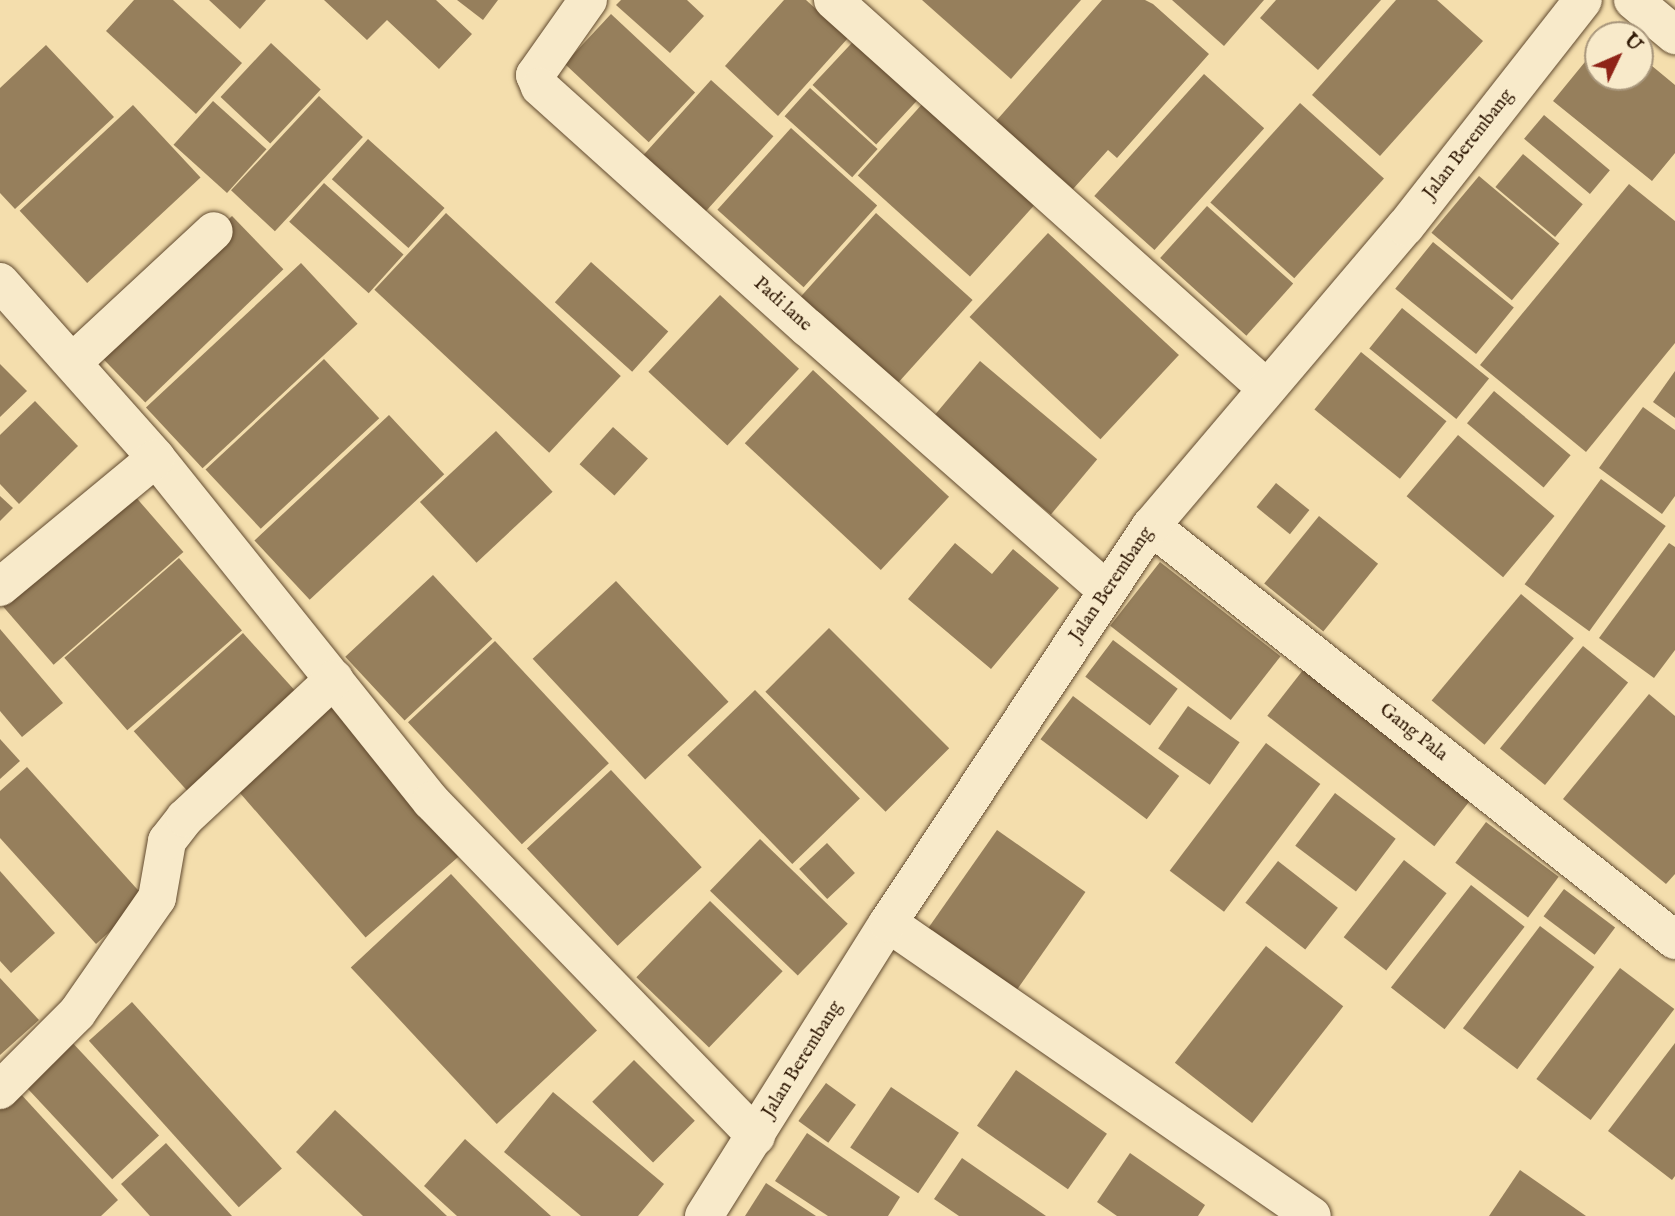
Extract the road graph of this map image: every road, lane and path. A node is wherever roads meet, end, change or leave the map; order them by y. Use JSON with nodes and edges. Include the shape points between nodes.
{"nodes":[{"id":1,"x":588,"y":0,"type":"edge"},
{"id":2,"x":833,"y":0,"type":"edge"},
{"id":3,"x":1583,"y":0,"type":"edge"},
{"id":4,"x":1633,"y":0,"type":"edge"},
{"id":5,"x":1675,"y":34,"type":"edge"},
{"id":6,"x":214,"y":231,"type":"dead end"},
{"id":7,"x":0,"y":282,"type":"edge"},
{"id":8,"x":73,"y":362,"type":"junction"},
{"id":9,"x":1266,"y":388,"type":"junction"},
{"id":10,"x":156,"y":458,"type":"junction"},
{"id":11,"x":1151,"y":526,"type":"junction"},
{"id":12,"x":0,"y":587,"type":"edge"},
{"id":13,"x":1107,"y":590,"type":"junction"},
{"id":14,"x":334,"y":679,"type":"junction"},
{"id":15,"x":888,"y":923,"type":"junction"},
{"id":16,"x":1675,"y":940,"type":"edge"},
{"id":17,"x":0,"y":1090,"type":"edge"},
{"id":18,"x":756,"y":1136,"type":"junction"},
{"id":19,"x":704,"y":1216,"type":"edge"},
{"id":20,"x":1312,"y":1216,"type":"edge"}],
"edges":[{"from":1,"to":13,"type":"street","name":"Padi lane","via":[[535,75],[540,87]]},
{"from":2,"to":9,"type":"street"},
{"from":3,"to":9,"type":"street","name":"Jalan Berembang","via":[[1405,227]]},
{"from":4,"to":5,"type":"street"},
{"from":6,"to":8,"type":"street"},
{"from":7,"to":8,"type":"street"},
{"from":8,"to":10,"type":"street"},
{"from":9,"to":11,"type":"street","name":"Jalan Berembang"},
{"from":10,"to":12,"type":"street"},
{"from":10,"to":14,"type":"street"},
{"from":11,"to":13,"type":"street","name":"Jalan Berembang"},
{"from":11,"to":16,"type":"street","name":"Gang Pala"},
{"from":13,"to":15,"type":"street","name":"Jalan Berembang"},
{"from":14,"to":17,"type":"street","via":[[185,818],[167,841],[157,898],[77,1013]]},
{"from":14,"to":18,"type":"street","via":[[431,801]]},
{"from":15,"to":18,"type":"street","name":"Jalan Berembang"},
{"from":15,"to":20,"type":"street"},
{"from":18,"to":19,"type":"street","name":"Jalan Berembang"}]}
